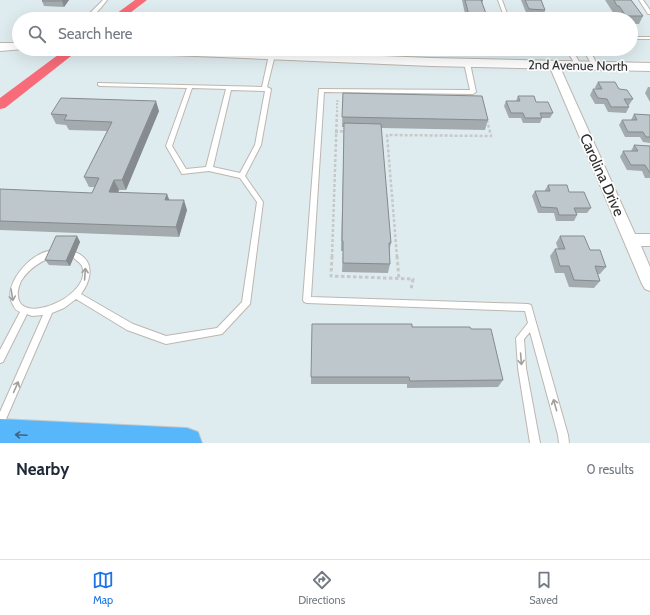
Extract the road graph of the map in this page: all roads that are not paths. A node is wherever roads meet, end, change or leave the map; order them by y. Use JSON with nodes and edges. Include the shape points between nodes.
{"nodes":[{"id":1,"x":105,"y":0,"type":"edge"},
{"id":2,"x":500,"y":0,"type":"edge"},
{"id":3,"x":641,"y":0,"type":"edge"},
{"id":4,"x":93,"y":12,"type":"edge"},
{"id":5,"x":504,"y":12,"type":"edge"},
{"id":6,"x":650,"y":13,"type":"edge"},
{"id":7,"x":638,"y":38,"type":"edge"},
{"id":8,"x":650,"y":38,"type":"edge"},
{"id":9,"x":12,"y":46,"type":"edge"},
{"id":10,"x":0,"y":47,"type":"edge"},
{"id":11,"x":272,"y":56,"type":"edge"},
{"id":12,"x":296,"y":56,"type":"edge"},
{"id":13,"x":573,"y":56,"type":"edge"},
{"id":14,"x":590,"y":56,"type":"edge"},
{"id":15,"x":467,"y":63,"type":"junction"},
{"id":16,"x":554,"y":65,"type":"junction"},
{"id":17,"x":578,"y":65,"type":"junction"},
{"id":18,"x":595,"y":66,"type":"junction"},
{"id":19,"x":650,"y":67,"type":"edge"},
{"id":20,"x":100,"y":84,"type":"dead end"},
{"id":21,"x":190,"y":87,"type":"junction"},
{"id":22,"x":229,"y":88,"type":"junction"},
{"id":23,"x":264,"y":89,"type":"junction"},
{"id":24,"x":208,"y":169,"type":"junction"},
{"id":25,"x":242,"y":176,"type":"junction"},
{"id":26,"x":631,"y":240,"type":"junction"},
{"id":27,"x":650,"y":240,"type":"edge"},
{"id":28,"x":55,"y":253,"type":"edge"},
{"id":29,"x":74,"y":255,"type":"edge"},
{"id":30,"x":650,"y":284,"type":"edge"},
{"id":31,"x":76,"y":295,"type":"junction"},
{"id":32,"x":24,"y":311,"type":"junction"},
{"id":33,"x":49,"y":311,"type":"junction"},
{"id":34,"x":532,"y":324,"type":"junction"},
{"id":35,"x":0,"y":359,"type":"edge"},
{"id":36,"x":0,"y":423,"type":"edge"},
{"id":37,"x":0,"y":434,"type":"edge"},
{"id":38,"x":187,"y":443,"type":"edge"},
{"id":39,"x":535,"y":443,"type":"edge"},
{"id":40,"x":564,"y":443,"type":"edge"}],
"edges":[{"from":1,"to":4,"type":"lane"},
{"from":2,"to":5,"type":"lane"},
{"from":3,"to":6,"type":"lane"},
{"from":7,"to":8,"type":"lane"},
{"from":9,"to":10,"type":"street"},
{"from":11,"to":23,"type":"lane"},
{"from":12,"to":15,"type":"street","name":"2nd Avenue North"},
{"from":13,"to":17,"type":"lane"},
{"from":14,"to":18,"type":"lane"},
{"from":15,"to":16,"type":"street","name":"2nd Avenue North"},
{"from":15,"to":34,"type":"lane","via":[[474,92],[321,90],[307,300],[528,308]]},
{"from":16,"to":17,"type":"street","name":"2nd Avenue North"},
{"from":16,"to":26,"type":"street","name":"Carolina Drive"},
{"from":17,"to":18,"type":"street","name":"2nd Avenue North"},
{"from":18,"to":19,"type":"street","name":"2nd Avenue North"},
{"from":20,"to":21,"type":"lane"},
{"from":21,"to":22,"type":"lane"},
{"from":21,"to":24,"type":"lane","via":[[169,146],[184,172]]},
{"from":22,"to":23,"type":"lane"},
{"from":22,"to":24,"type":"lane"},
{"from":23,"to":25,"type":"lane","via":[[268,89],[258,145]]},
{"from":24,"to":25,"type":"lane"},
{"from":25,"to":31,"type":"lane","via":[[260,202],[246,304],[219,331],[166,340],[130,327]]},
{"from":26,"to":27,"type":"street"},
{"from":26,"to":30,"type":"street","name":"Carolina Drive"},
{"from":28,"to":32,"type":"lane","one_way":true,"via":[[35,259],[24,266],[16,276],[10,297],[15,305]]},
{"from":31,"to":29,"type":"lane","one_way":true,"via":[[83,285],[86,274],[85,265],[80,257]]},
{"from":31,"to":33,"type":"lane"},
{"from":32,"to":33,"type":"lane"},
{"from":32,"to":35,"type":"lane"},
{"from":36,"to":33,"type":"lane","one_way":true},
{"from":34,"to":39,"type":"lane","one_way":true,"via":[[520,338],[522,368]]},
{"from":40,"to":34,"type":"lane","one_way":true},
{"from":38,"to":37,"type":"main road","one_way":true}]}
